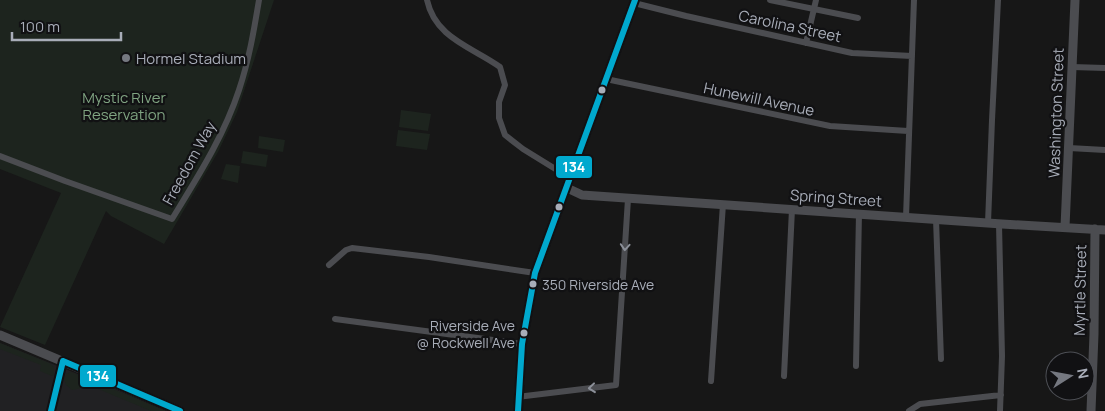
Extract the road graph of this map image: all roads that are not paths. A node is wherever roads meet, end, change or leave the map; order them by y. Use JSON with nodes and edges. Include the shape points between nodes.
{"nodes":[{"id":1,"x":259,"y":0,"type":"edge"},
{"id":2,"x":427,"y":0,"type":"edge"},
{"id":3,"x":770,"y":0,"type":"edge"},
{"id":4,"x":816,"y":0,"type":"edge"},
{"id":5,"x":914,"y":0,"type":"edge"},
{"id":6,"x":998,"y":0,"type":"edge"},
{"id":7,"x":1075,"y":0,"type":"edge"},
{"id":8,"x":635,"y":1,"type":"edge"},
{"id":9,"x":814,"y":10,"type":"junction"},
{"id":10,"x":858,"y":18,"type":"dead end"},
{"id":11,"x":806,"y":42,"type":"junction"},
{"id":12,"x":912,"y":56,"type":"junction"},
{"id":13,"x":1072,"y":67,"type":"junction"},
{"id":14,"x":1105,"y":68,"type":"edge"},
{"id":15,"x":606,"y":79,"type":"junction"},
{"id":16,"x":908,"y":131,"type":"junction"},
{"id":17,"x":1069,"y":148,"type":"junction"},
{"id":18,"x":1105,"y":150,"type":"edge"},
{"id":19,"x":0,"y":156,"type":"edge"},
{"id":20,"x":570,"y":178,"type":"junction"},
{"id":21,"x":567,"y":188,"type":"junction"},
{"id":22,"x":628,"y":199,"type":"junction"},
{"id":23,"x":722,"y":204,"type":"junction"},
{"id":24,"x":792,"y":209,"type":"junction"},
{"id":25,"x":858,"y":213,"type":"junction"},
{"id":26,"x":906,"y":217,"type":"junction"},
{"id":27,"x":936,"y":219,"type":"junction"},
{"id":28,"x":988,"y":223,"type":"junction"},
{"id":29,"x":999,"y":224,"type":"junction"},
{"id":30,"x":1065,"y":227,"type":"junction"},
{"id":31,"x":1095,"y":229,"type":"junction"},
{"id":32,"x":1105,"y":230,"type":"edge"},
{"id":33,"x":328,"y":265,"type":"dead end"},
{"id":34,"x":535,"y":273,"type":"junction"},
{"id":35,"x":335,"y":319,"type":"dead end"},
{"id":36,"x":0,"y":335,"type":"edge"},
{"id":37,"x":522,"y":344,"type":"junction"},
{"id":38,"x":941,"y":359,"type":"dead end"},
{"id":39,"x":856,"y":366,"type":"dead end"},
{"id":40,"x":784,"y":376,"type":"dead end"},
{"id":41,"x":711,"y":381,"type":"dead end"},
{"id":42,"x":1001,"y":395,"type":"junction"},
{"id":43,"x":517,"y":396,"type":"junction"},
{"id":44,"x":180,"y":411,"type":"edge"},
{"id":45,"x":518,"y":411,"type":"edge"},
{"id":46,"x":910,"y":411,"type":"edge"},
{"id":47,"x":1000,"y":411,"type":"edge"},
{"id":48,"x":1091,"y":411,"type":"edge"}],
"edges":[{"from":1,"to":19,"type":"street","name":"Freedom Way","via":[[248,60],[231,112],[172,219]]},
{"from":2,"to":20,"type":"street","via":[[443,31],[500,67],[505,85],[499,102],[500,118],[505,135]]},
{"from":3,"to":9,"type":"street"},
{"from":4,"to":9,"type":"street"},
{"from":5,"to":12,"type":"street"},
{"from":6,"to":28,"type":"street"},
{"from":7,"to":13,"type":"street","name":"Washington Street"},
{"from":8,"to":11,"type":"street","name":"Carolina Street","via":[[686,16]]},
{"from":8,"to":15,"type":"main road"},
{"from":9,"to":10,"type":"street"},
{"from":9,"to":11,"type":"street"},
{"from":11,"to":12,"type":"street","name":"Carolina Street","via":[[859,54]]},
{"from":12,"to":16,"type":"street"},
{"from":13,"to":14,"type":"street"},
{"from":13,"to":17,"type":"street","name":"Washington Street"},
{"from":15,"to":16,"type":"street","name":"Hunewill Avenue","via":[[830,126]]},
{"from":15,"to":20,"type":"main road"},
{"from":16,"to":26,"type":"street"},
{"from":17,"to":18,"type":"street"},
{"from":17,"to":30,"type":"street","name":"Washington Street"},
{"from":20,"to":21,"type":"main road"},
{"from":21,"to":22,"type":"street","name":"Spring Street","via":[[582,195]]},
{"from":21,"to":34,"type":"main road"},
{"from":22,"to":23,"type":"street","name":"Spring Street"},
{"from":22,"to":43,"type":"street","one_way":true,"via":[[616,385]]},
{"from":23,"to":24,"type":"street","name":"Spring Street"},
{"from":23,"to":41,"type":"street"},
{"from":24,"to":25,"type":"street","name":"Spring Street"},
{"from":24,"to":40,"type":"street"},
{"from":25,"to":26,"type":"street","name":"Spring Street"},
{"from":25,"to":39,"type":"street"},
{"from":26,"to":27,"type":"street","name":"Spring Street"},
{"from":27,"to":28,"type":"street","name":"Spring Street"},
{"from":27,"to":38,"type":"street"},
{"from":28,"to":29,"type":"street","name":"Spring Street"},
{"from":29,"to":30,"type":"street","name":"Spring Street"},
{"from":29,"to":42,"type":"street"},
{"from":30,"to":31,"type":"street","name":"Spring Street"},
{"from":31,"to":32,"type":"street","name":"Spring Street"},
{"from":31,"to":48,"type":"street","name":"Myrtle Street"},
{"from":33,"to":34,"type":"street","via":[[352,248]]},
{"from":34,"to":37,"type":"main road"},
{"from":35,"to":37,"type":"street"},
{"from":36,"to":44,"type":"street"},
{"from":37,"to":43,"type":"main road"},
{"from":42,"to":46,"type":"street","via":[[920,404]]},
{"from":42,"to":47,"type":"street"},
{"from":43,"to":45,"type":"main road"}]}
